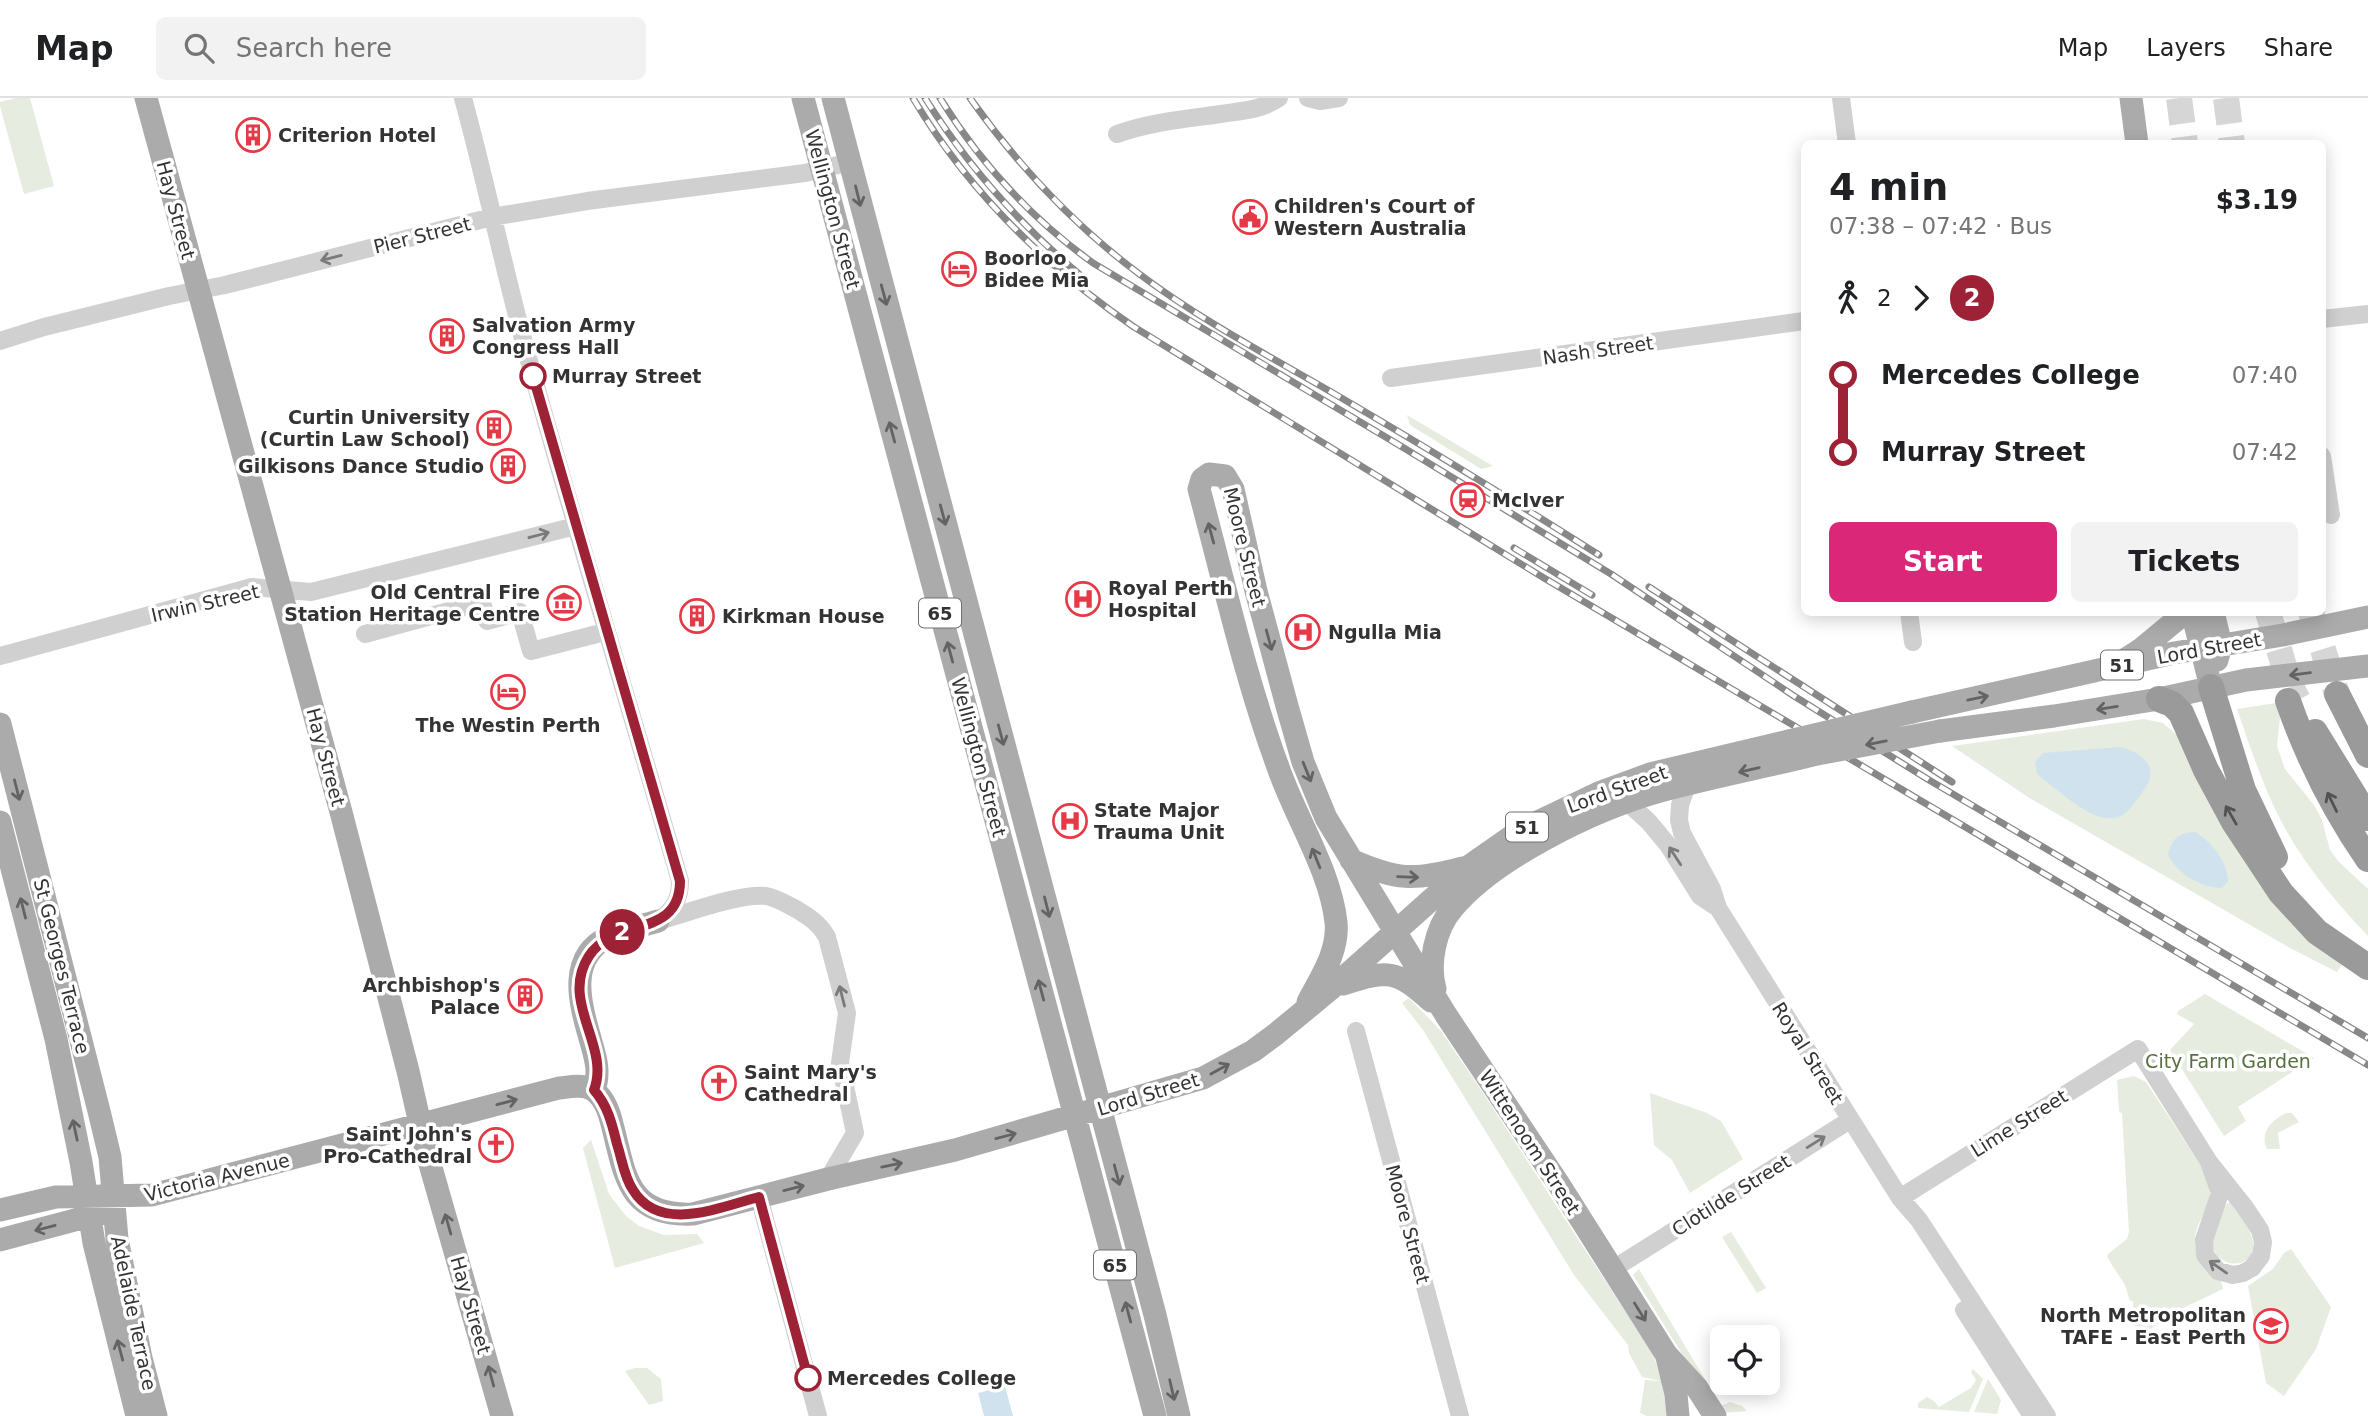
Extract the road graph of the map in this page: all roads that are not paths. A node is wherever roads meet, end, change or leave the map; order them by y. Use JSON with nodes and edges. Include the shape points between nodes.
{"nodes":[{"id":1,"x":146,"y":98,"type":"edge"},
{"id":2,"x":463,"y":98,"type":"edge"},
{"id":3,"x":803,"y":98,"type":"edge"},
{"id":4,"x":833,"y":98,"type":"edge"},
{"id":5,"x":1279,"y":98,"type":"edge"},
{"id":6,"x":1308,"y":98,"type":"edge"},
{"id":7,"x":1339,"y":98,"type":"edge"},
{"id":8,"x":1840,"y":98,"type":"edge"},
{"id":9,"x":2117,"y":98,"type":"edge"},
{"id":10,"x":2131,"y":98,"type":"edge"},
{"id":11,"x":1117,"y":134,"type":"dead end"},
{"id":12,"x":1846,"y":140,"type":"edge"},
{"id":13,"x":2122,"y":140,"type":"edge"},
{"id":14,"x":2136,"y":140,"type":"edge"},
{"id":15,"x":850,"y":162,"type":"junction"},
{"id":16,"x":823,"y":169,"type":"junction"},
{"id":17,"x":492,"y":217,"type":"junction"},
{"id":18,"x":198,"y":291,"type":"junction"},
{"id":19,"x":2368,"y":314,"type":"edge"},
{"id":20,"x":2326,"y":319,"type":"edge"},
{"id":21,"x":1801,"y":321,"type":"edge"},
{"id":22,"x":0,"y":341,"type":"edge"},
{"id":23,"x":1391,"y":378,"type":"dead end"},
{"id":24,"x":2326,"y":482,"type":"edge"},
{"id":25,"x":2331,"y":515,"type":"dead end"},
{"id":26,"x":576,"y":526,"type":"junction"},
{"id":27,"x":279,"y":589,"type":"junction"},
{"id":28,"x":1910,"y":616,"type":"edge"},
{"id":29,"x":2181,"y":616,"type":"edge"},
{"id":30,"x":2194,"y":616,"type":"edge"},
{"id":31,"x":2213,"y":616,"type":"edge"},
{"id":32,"x":2368,"y":617,"type":"edge"},
{"id":33,"x":365,"y":634,"type":"dead end"},
{"id":34,"x":597,"y":634,"type":"dead end"},
{"id":35,"x":1913,"y":642,"type":"dead end"},
{"id":36,"x":2210,"y":647,"type":"junction"},
{"id":37,"x":0,"y":656,"type":"edge"},
{"id":38,"x":2368,"y":666,"type":"edge"},
{"id":39,"x":2111,"y":668,"type":"junction"},
{"id":40,"x":2211,"y":687,"type":"junction"},
{"id":41,"x":2337,"y":694,"type":"tunnel mouth"},
{"id":42,"x":2159,"y":699,"type":"junction"},
{"id":43,"x":0,"y":724,"type":"edge"},
{"id":44,"x":2368,"y":755,"type":"edge"},
{"id":45,"x":1687,"y":785,"type":"junction"},
{"id":46,"x":1627,"y":802,"type":"junction"},
{"id":47,"x":2368,"y":818,"type":"edge"},
{"id":48,"x":0,"y":822,"type":"edge"},
{"id":49,"x":2368,"y":859,"type":"edge"},
{"id":50,"x":1351,"y":860,"type":"junction"},
{"id":51,"x":1468,"y":867,"type":"junction"},
{"id":52,"x":1718,"y":908,"type":"junction"},
{"id":53,"x":657,"y":921,"type":"junction"},
{"id":54,"x":1396,"y":930,"type":"junction"},
{"id":55,"x":2361,"y":962,"type":"edge"},
{"id":56,"x":1333,"y":987,"type":"junction"},
{"id":57,"x":1446,"y":1014,"type":"junction"},
{"id":58,"x":1300,"y":1016,"type":"junction"},
{"id":59,"x":1356,"y":1031,"type":"dead end"},
{"id":60,"x":594,"y":1090,"type":"junction"},
{"id":61,"x":1099,"y":1110,"type":"junction"},
{"id":62,"x":1074,"y":1117,"type":"junction"},
{"id":63,"x":1850,"y":1121,"type":"junction"},
{"id":64,"x":419,"y":1125,"type":"junction"},
{"id":65,"x":2210,"y":1162,"type":"junction"},
{"id":66,"x":828,"y":1179,"type":"junction"},
{"id":67,"x":759,"y":1197,"type":"junction"},
{"id":68,"x":1900,"y":1198,"type":"junction"},
{"id":69,"x":114,"y":1203,"type":"junction"},
{"id":70,"x":88,"y":1206,"type":"junction"},
{"id":71,"x":0,"y":1210,"type":"edge"},
{"id":72,"x":0,"y":1240,"type":"edge"},
{"id":73,"x":1613,"y":1269,"type":"junction"},
{"id":74,"x":1666,"y":1354,"type":"junction"},
{"id":75,"x":2016,"y":1392,"type":"junction"},
{"id":76,"x":137,"y":1416,"type":"edge"},
{"id":77,"x":156,"y":1416,"type":"edge"},
{"id":78,"x":502,"y":1416,"type":"edge"},
{"id":79,"x":818,"y":1416,"type":"edge"},
{"id":80,"x":1155,"y":1416,"type":"edge"},
{"id":81,"x":1178,"y":1416,"type":"edge"},
{"id":82,"x":1460,"y":1416,"type":"edge"},
{"id":83,"x":1678,"y":1416,"type":"edge"},
{"id":84,"x":1714,"y":1416,"type":"edge"},
{"id":85,"x":2011,"y":1416,"type":"edge"},
{"id":86,"x":2043,"y":1416,"type":"edge"}],
"edges":[{"from":1,"to":18,"type":"main road","name":"Hay Street"},
{"from":2,"to":17,"type":"street"},
{"from":3,"to":16,"type":"main road","name":"Wellington Street","number":"65"},
{"from":4,"to":15,"type":"main road","name":"Wellington Street","number":"65"},
{"from":5,"to":11,"type":"street","via":[[1250,110],[1138,126]]},
{"from":6,"to":7,"type":"street"},
{"from":8,"to":12,"type":"street"},
{"from":9,"to":13,"type":"main road"},
{"from":10,"to":14,"type":"main road"},
{"from":15,"to":16,"type":"street","name":"Pier Street"},
{"from":15,"to":61,"type":"main road","name":"Wellington Street","number":"65","one_way":true},
{"from":16,"to":17,"type":"street","name":"Pier Street"},
{"from":62,"to":16,"type":"main road","name":"Wellington Street","number":"65","one_way":true},
{"from":17,"to":18,"type":"street","name":"Pier Street","one_way":true},
{"from":17,"to":26,"type":"street"},
{"from":18,"to":22,"type":"street","name":"Pier Street"},
{"from":18,"to":27,"type":"main road","name":"Hay Street"},
{"from":19,"to":20,"type":"street"},
{"from":21,"to":23,"type":"street","name":"Nash Street"},
{"from":24,"to":25,"type":"street"},
{"from":27,"to":26,"type":"street","name":"Irwin Street","one_way":true,"via":[[311,592]]},
{"from":26,"to":53,"type":"street","via":[[680,881],[676,904]]},
{"from":27,"to":37,"type":"street","name":"Irwin Street","via":[[252,587]]},
{"from":27,"to":64,"type":"main road","name":"Hay Street"},
{"from":28,"to":35,"type":"street"},
{"from":29,"to":39,"type":"main road"},
{"from":30,"to":36,"type":"main road"},
{"from":31,"to":36,"type":"main road"},
{"from":32,"to":36,"type":"main road","name":"Lord Street","number":"51"},
{"from":33,"to":34,"type":"street","via":[[403,617],[482,603],[487,621],[520,612],[531,651]]},
{"from":36,"to":39,"type":"main road","name":"Lord Street","number":"51"},
{"from":36,"to":40,"type":"main road"},
{"from":38,"to":40,"type":"main road","name":"Lord Street","number":"51","one_way":true},
{"from":51,"to":39,"type":"main road","name":"Lord Street","number":"51","one_way":true,"bridge":true,"via":[[1521,830],[1650,774]]},
{"from":40,"to":42,"type":"main road","name":"Lord Street","number":"51"},
{"from":40,"to":55,"type":"highway","via":[[2243,790],[2271,851],[2311,909]]},
{"from":41,"to":44,"type":"highway"},
{"from":42,"to":45,"type":"main road","name":"Lord Street","number":"51","one_way":true,"bridge":true,"via":[[1940,731]]},
{"from":55,"to":42,"type":"highway","one_way":true,"via":[[2317,932],[2281,893],[2234,822],[2181,713]]},
{"from":43,"to":69,"type":"main road","name":"St Georges Terrace","one_way":true,"via":[[110,1157]]},
{"from":45,"to":46,"type":"main road","name":"Lord Street","number":"51"},
{"from":45,"to":52,"type":"street","name":"Royal Street","via":[[1680,805],[1682,833]]},
{"from":52,"to":46,"type":"street","name":"Royal Street","one_way":true,"via":[[1700,896],[1668,845]]},
{"from":46,"to":57,"type":"main road","name":"Lord Street","number":"51","via":[[1520,854],[1452,908],[1440,930],[1432,964],[1434,986]]},
{"from":49,"to":47,"type":"highway","one_way":true,"via":[[2337,813],[2300,736],[2293,700]]},
{"from":70,"to":48,"type":"main road","name":"St Georges Terrace","one_way":true,"via":[[56,1039]]},
{"from":50,"to":51,"type":"main road","one_way":true,"via":[[1396,877],[1433,876]]},
{"from":50,"to":54,"type":"main road","name":"Moore Street"},
{"from":58,"to":50,"type":"main road","name":"Moore Street","one_way":true,"via":[[1329,961],[1336,923],[1328,889],[1278,770],[1260,714],[1199,489],[1209,474],[1225,476],[1233,489],[1303,762],[1326,818]]},
{"from":51,"to":54,"type":"main road","name":"Lord Street","number":"51"},
{"from":52,"to":63,"type":"street","name":"Royal Street"},
{"from":53,"to":60,"type":"main road","via":[[610,936],[582,967],[580,1003],[598,1068]]},
{"from":66,"to":53,"type":"street","one_way":true,"via":[[855,1133],[841,1063],[847,1013],[822,927],[766,896],[750,896]]},
{"from":54,"to":56,"type":"main road","name":"Lord Street"},
{"from":54,"to":57,"type":"main road","name":"Wittenoom Street","number":"51"},
{"from":56,"to":57,"type":"main road","via":[[1373,974],[1392,974],[1413,985]]},
{"from":56,"to":58,"type":"main road","name":"Lord Street"},
{"from":57,"to":73,"type":"main road","name":"Wittenoom Street","number":"51"},
{"from":61,"to":58,"type":"main road","name":"Lord Street","one_way":true,"via":[[1203,1078],[1253,1051]]},
{"from":59,"to":82,"type":"street","name":"Moore Street"},
{"from":64,"to":60,"type":"main road","name":"Victoria Avenue","one_way":true,"via":[[559,1088]]},
{"from":60,"to":67,"type":"main road","name":"Lord Street","via":[[608,1111],[627,1180],[646,1204],[664,1212],[693,1214]]},
{"from":61,"to":62,"type":"main road","name":"Lord Street"},
{"from":61,"to":81,"type":"main road","name":"Wellington Street","number":"65","one_way":true},
{"from":66,"to":62,"type":"main road","name":"Lord Street","one_way":true},
{"from":80,"to":62,"type":"main road","name":"Wellington Street","number":"65","one_way":true},
{"from":63,"to":68,"type":"street","name":"Royal Street"},
{"from":73,"to":63,"type":"street","name":"Clotilde Street","one_way":true},
{"from":64,"to":69,"type":"main road","name":"Victoria Avenue"},
{"from":78,"to":64,"type":"main road","name":"Hay Street","one_way":true},
{"from":65,"to":65,"type":"street","one_way":true,"via":[[2262,1236],[2261,1256],[2243,1273],[2219,1271],[2206,1255],[2205,1236],[2220,1193]]},
{"from":65,"to":68,"type":"street","name":"Lime Street","via":[[2138,1049]]},
{"from":67,"to":66,"type":"main road","name":"Lord Street","one_way":true},
{"from":67,"to":79,"type":"street"},
{"from":68,"to":75,"type":"street","name":"Royal Street","via":[[1913,1230]]},
{"from":68,"to":86,"type":"street","name":"Royal Street","via":[[1919,1220]]},
{"from":69,"to":70,"type":"main road","name":"Victoria Avenue"},
{"from":69,"to":77,"type":"main road","name":"Adelaide Terrace","via":[[117,1239]]},
{"from":70,"to":71,"type":"main road","name":"Victoria Avenue","via":[[56,1197]]},
{"from":70,"to":72,"type":"main road","name":"Victoria Avenue","one_way":true},
{"from":76,"to":70,"type":"main road","name":"Adelaide Terrace","one_way":true},
{"from":73,"to":74,"type":"main road","name":"Wittenoom Street","number":"51","one_way":true},
{"from":74,"to":83,"type":"main road","name":"Wittenoom Street","number":"51"},
{"from":74,"to":84,"type":"main road","name":"Wittenoom Street","via":[[1697,1388]]},
{"from":75,"to":85,"type":"street"},
{"from":75,"to":86,"type":"street","name":"Royal Street"}]}
